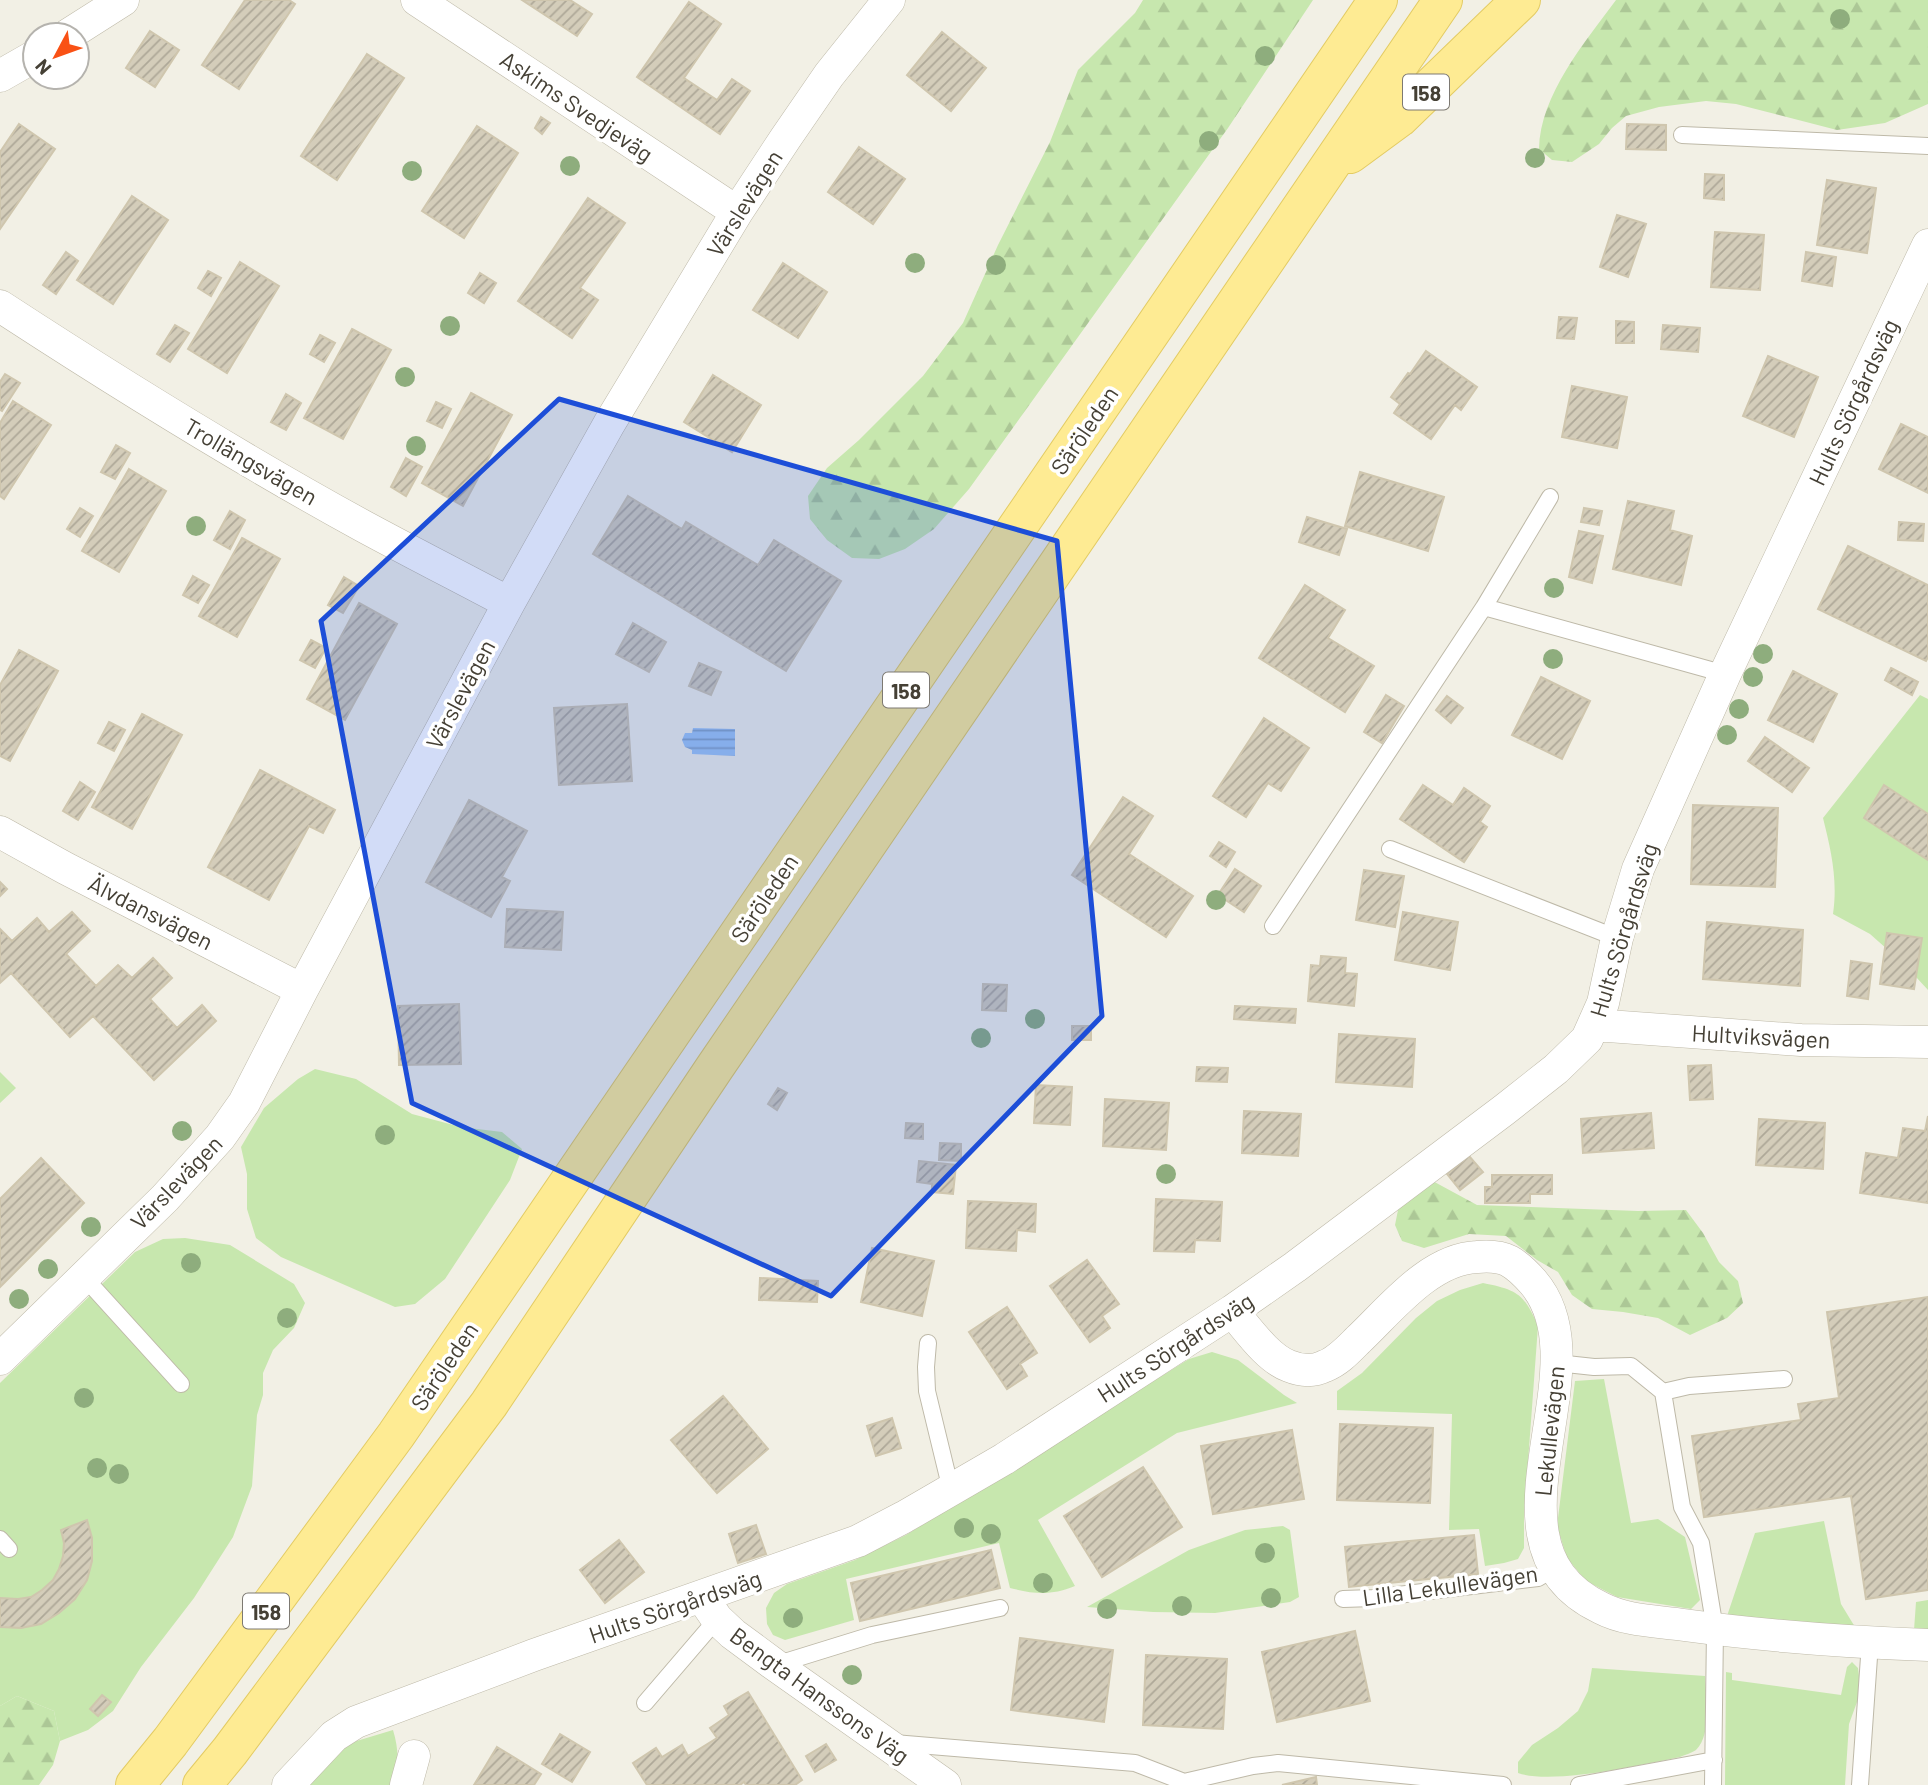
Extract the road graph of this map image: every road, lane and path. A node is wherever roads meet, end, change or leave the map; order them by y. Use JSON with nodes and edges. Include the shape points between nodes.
{"nodes":[{"id":1,"x":122,"y":0,"type":"edge"},
{"id":2,"x":418,"y":0,"type":"edge"},
{"id":3,"x":889,"y":0,"type":"edge"},
{"id":4,"x":1378,"y":0,"type":"edge"},
{"id":5,"x":1443,"y":0,"type":"edge"},
{"id":6,"x":1521,"y":0,"type":"edge"},
{"id":7,"x":90,"y":21,"type":"edge"},
{"id":8,"x":21,"y":64,"type":"edge"},
{"id":9,"x":0,"y":76,"type":"edge"},
{"id":10,"x":1682,"y":135,"type":"dead end"},
{"id":11,"x":1928,"y":146,"type":"edge"},
{"id":12,"x":1323,"y":174,"type":"junction"},
{"id":13,"x":737,"y":212,"type":"junction"},
{"id":14,"x":1928,"y":244,"type":"edge"},
{"id":15,"x":0,"y":306,"type":"edge"},
{"id":16,"x":1550,"y":497,"type":"dead end"},
{"id":17,"x":509,"y":603,"type":"junction"},
{"id":18,"x":1484,"y":607,"type":"junction"},
{"id":19,"x":1725,"y":674,"type":"junction"},
{"id":20,"x":0,"y":832,"type":"edge"},
{"id":21,"x":1390,"y":849,"type":"dead end"},
{"id":22,"x":1273,"y":926,"type":"dead end"},
{"id":23,"x":1617,"y":938,"type":"junction"},
{"id":24,"x":302,"y":990,"type":"junction"},
{"id":25,"x":1594,"y":1025,"type":"junction"},
{"id":26,"x":1928,"y":1042,"type":"edge"},
{"id":27,"x":83,"y":1276,"type":"junction"},
{"id":28,"x":1232,"y":1311,"type":"junction"},
{"id":29,"x":928,"y":1343,"type":"dead end"},
{"id":30,"x":0,"y":1359,"type":"edge"},
{"id":31,"x":1557,"y":1363,"type":"junction"},
{"id":32,"x":1784,"y":1378,"type":"dead end"},
{"id":33,"x":181,"y":1384,"type":"dead end"},
{"id":34,"x":1662,"y":1392,"type":"junction"},
{"id":35,"x":951,"y":1490,"type":"junction"},
{"id":36,"x":1555,"y":1568,"type":"junction"},
{"id":37,"x":1343,"y":1599,"type":"dead end"},
{"id":38,"x":709,"y":1608,"type":"junction"},
{"id":39,"x":1000,"y":1608,"type":"dead end"},
{"id":40,"x":1715,"y":1629,"type":"junction"},
{"id":41,"x":1870,"y":1643,"type":"junction"},
{"id":42,"x":1928,"y":1645,"type":"edge"},
{"id":43,"x":775,"y":1665,"type":"junction"},
{"id":44,"x":645,"y":1703,"type":"dead end"},
{"id":45,"x":885,"y":1742,"type":"junction"},
{"id":46,"x":1714,"y":1760,"type":"junction"},
{"id":47,"x":135,"y":1785,"type":"edge"},
{"id":48,"x":202,"y":1785,"type":"edge"},
{"id":49,"x":288,"y":1785,"type":"edge"},
{"id":50,"x":945,"y":1785,"type":"edge"},
{"id":51,"x":1503,"y":1785,"type":"edge"},
{"id":52,"x":1579,"y":1785,"type":"edge"},
{"id":53,"x":1713,"y":1785,"type":"edge"},
{"id":54,"x":1860,"y":1785,"type":"edge"}],
"edges":[{"from":1,"to":7,"type":"street"},
{"from":2,"to":13,"type":"street","name":"Askims Svedjeväg"},
{"from":3,"to":13,"type":"street","name":"Värslevägen","via":[[829,75]]},
{"from":4,"to":47,"type":"main road","name":"Säröleden","number":"158","via":[[396,1436]]},
{"from":5,"to":12,"type":"main road","number":"158"},
{"from":6,"to":12,"type":"main road","number":"158","via":[[1399,118]]},
{"from":8,"to":9,"type":"street"},
{"from":10,"to":11,"type":"lane"},
{"from":12,"to":48,"type":"main road","number":"158","via":[[489,1404]]},
{"from":13,"to":17,"type":"street","name":"Värslevägen","via":[[609,424]]},
{"from":14,"to":19,"type":"street","name":"Hults Sörgårdsväg"},
{"from":15,"to":17,"type":"street","name":"Trollängsvägen","via":[[226,447]]},
{"from":16,"to":18,"type":"lane"},
{"from":17,"to":24,"type":"street","name":"Värslevägen"},
{"from":18,"to":19,"type":"lane"},
{"from":18,"to":22,"type":"lane"},
{"from":19,"to":23,"type":"street","name":"Hults Sörgårdsväg","via":[[1638,869]]},
{"from":20,"to":24,"type":"street","name":"Älvdansvägen"},
{"from":21,"to":23,"type":"lane"},
{"from":23,"to":25,"type":"street","name":"Hults Sörgårdsväg"},
{"from":24,"to":27,"type":"street","name":"Värslevägen","via":[[244,1103],[220,1137],[165,1198]]},
{"from":25,"to":26,"type":"street","name":"Hultviksvägen","via":[[1801,1040]]},
{"from":25,"to":28,"type":"street","name":"Hults Sörgårdsväg","via":[[1587,1039],[1556,1069]]},
{"from":27,"to":30,"type":"street","name":"Värslevägen"},
{"from":27,"to":33,"type":"lane"},
{"from":28,"to":31,"type":"street","name":"Lekullevägen","via":[[1286,1366],[1307,1371],[1323,1368],[1422,1280],[1468,1257],[1489,1256],[1507,1260],[1539,1289],[1550,1311]]},
{"from":28,"to":35,"type":"street","name":"Hults Sörgårdsväg"},
{"from":29,"to":35,"type":"lane","via":[[927,1391]]},
{"from":31,"to":34,"type":"lane","via":[[1631,1366]]},
{"from":31,"to":36,"type":"street","name":"Lekullevägen","via":[[1540,1498],[1543,1536]]},
{"from":32,"to":34,"type":"lane","via":[[1689,1385]]},
{"from":34,"to":40,"type":"lane","via":[[1682,1507],[1701,1543]]},
{"from":35,"to":38,"type":"street","name":"Hults Sörgårdsväg","via":[[858,1541]]},
{"from":36,"to":37,"type":"lane","name":"Lilla Lekullevägen","via":[[1538,1578]]},
{"from":36,"to":40,"type":"street","name":"Lekullevägen","via":[[1582,1598],[1622,1617]]},
{"from":38,"to":43,"type":"street","name":"Bengta Hanssons Väg","via":[[733,1634]]},
{"from":38,"to":44,"type":"lane"},
{"from":38,"to":49,"type":"street","name":"Hults Sörgårdsväg","via":[[534,1655],[356,1722],[334,1736]]},
{"from":39,"to":43,"type":"lane","via":[[872,1635]]},
{"from":40,"to":41,"type":"street","name":"Lekullevägen"},
{"from":40,"to":46,"type":"lane"},
{"from":41,"to":42,"type":"street","name":"Lekullevägen"},
{"from":41,"to":54,"type":"lane"},
{"from":43,"to":45,"type":"street","name":"Bengta Hanssons Väg"},
{"from":45,"to":50,"type":"street","name":"Bengta Hanssons Väg"},
{"from":45,"to":51,"type":"lane","via":[[1135,1763],[1184,1782],[1278,1763]]},
{"from":46,"to":52,"type":"lane"},
{"from":46,"to":53,"type":"lane"}]}
